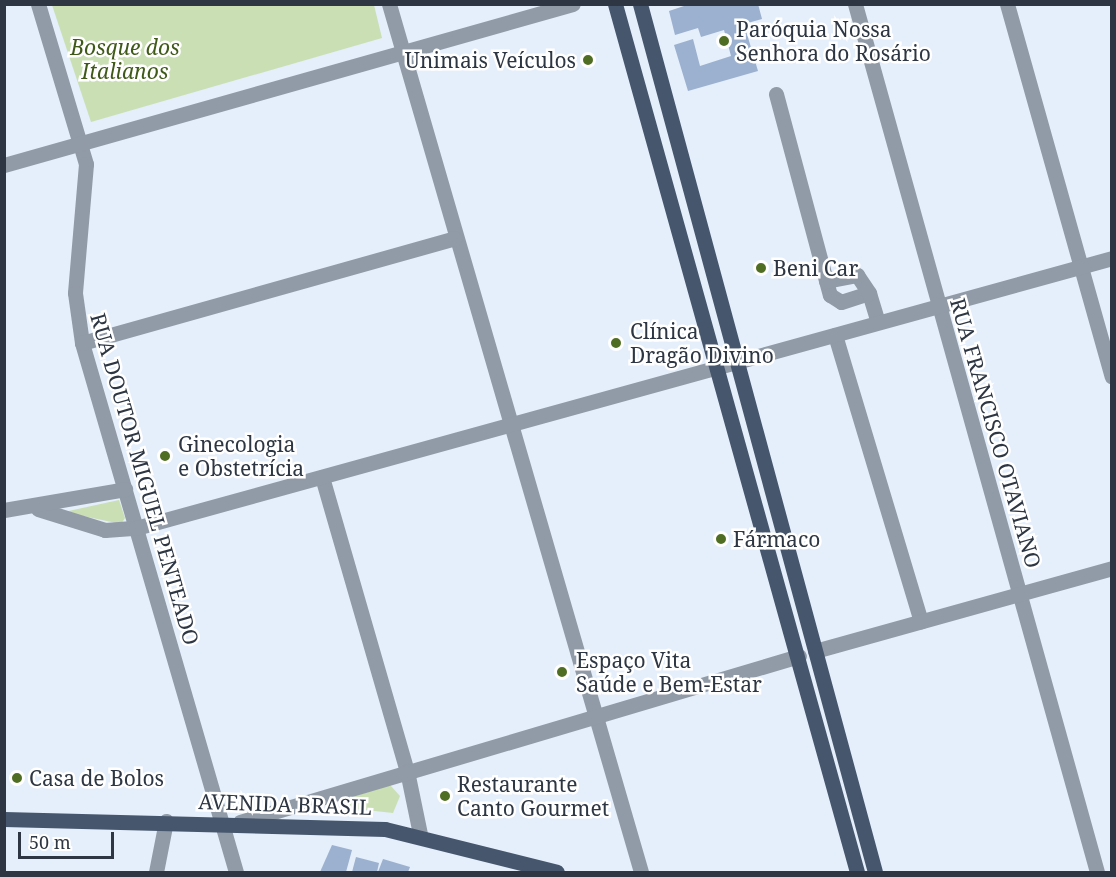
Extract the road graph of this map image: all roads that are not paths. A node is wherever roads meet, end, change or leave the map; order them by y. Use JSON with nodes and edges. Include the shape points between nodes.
{"nodes":[{"id":1,"x":38,"y":4,"type":"edge"},
{"id":2,"x":389,"y":4,"type":"edge"},
{"id":3,"x":573,"y":4,"type":"edge"},
{"id":4,"x":615,"y":4,"type":"edge"},
{"id":5,"x":640,"y":4,"type":"edge"},
{"id":6,"x":855,"y":4,"type":"edge"},
{"id":7,"x":1006,"y":4,"type":"edge"},
{"id":8,"x":402,"y":50,"type":"junction"},
{"id":9,"x":776,"y":94,"type":"dead end"},
{"id":10,"x":81,"y":144,"type":"junction"},
{"id":11,"x":4,"y":165,"type":"edge"},
{"id":12,"x":455,"y":238,"type":"junction"},
{"id":13,"x":1112,"y":258,"type":"edge"},
{"id":14,"x":1081,"y":266,"type":"junction"},
{"id":15,"x":826,"y":281,"type":"junction"},
{"id":16,"x":869,"y":293,"type":"junction"},
{"id":17,"x":939,"y":306,"type":"junction"},
{"id":18,"x":878,"y":322,"type":"junction"},
{"id":19,"x":835,"y":335,"type":"junction"},
{"id":20,"x":82,"y":343,"type":"junction"},
{"id":21,"x":739,"y":362,"type":"junction"},
{"id":22,"x":718,"y":368,"type":"junction"},
{"id":23,"x":1112,"y":377,"type":"edge"},
{"id":24,"x":511,"y":425,"type":"junction"},
{"id":25,"x":322,"y":477,"type":"junction"},
{"id":26,"x":125,"y":489,"type":"junction"},
{"id":27,"x":38,"y":509,"type":"junction"},
{"id":28,"x":4,"y":510,"type":"edge"},
{"id":29,"x":136,"y":528,"type":"junction"},
{"id":30,"x":1112,"y":568,"type":"edge"},
{"id":31,"x":1019,"y":593,"type":"junction"},
{"id":32,"x":921,"y":621,"type":"junction"},
{"id":33,"x":815,"y":651,"type":"junction"},
{"id":34,"x":799,"y":656,"type":"junction"},
{"id":35,"x":594,"y":718,"type":"junction"},
{"id":36,"x":407,"y":771,"type":"junction"},
{"id":37,"x":4,"y":819,"type":"edge"},
{"id":38,"x":166,"y":821,"type":"junction"},
{"id":39,"x":221,"y":822,"type":"junction"},
{"id":40,"x":240,"y":822,"type":"junction"},
{"id":41,"x":420,"y":834,"type":"junction"},
{"id":42,"x":156,"y":873,"type":"edge"},
{"id":43,"x":236,"y":873,"type":"edge"},
{"id":44,"x":557,"y":873,"type":"edge"},
{"id":45,"x":641,"y":873,"type":"edge"},
{"id":46,"x":857,"y":873,"type":"edge"},
{"id":47,"x":875,"y":873,"type":"edge"},
{"id":48,"x":1097,"y":873,"type":"edge"}],
"edges":[{"from":1,"to":10,"type":"street","name":"RUA DOUTOR MIGUEL PENTEADO"},
{"from":2,"to":8,"type":"street"},
{"from":3,"to":8,"type":"street"},
{"from":4,"to":22,"type":"main road"},
{"from":5,"to":21,"type":"main road"},
{"from":6,"to":17,"type":"street","name":"RUA FRANCISCO OTAVIANO"},
{"from":7,"to":14,"type":"street"},
{"from":8,"to":10,"type":"street"},
{"from":8,"to":12,"type":"street"},
{"from":9,"to":15,"type":"street"},
{"from":10,"to":11,"type":"street"},
{"from":10,"to":20,"type":"street","name":"RUA DOUTOR MIGUEL PENTEADO","via":[[87,186],[75,293]]},
{"from":12,"to":20,"type":"street"},
{"from":12,"to":24,"type":"street"},
{"from":13,"to":14,"type":"street"},
{"from":14,"to":17,"type":"street"},
{"from":14,"to":23,"type":"street"},
{"from":15,"to":16,"type":"street","via":[[857,275]]},
{"from":15,"to":16,"type":"street","via":[[836,301]]},
{"from":16,"to":18,"type":"street"},
{"from":17,"to":18,"type":"street"},
{"from":17,"to":31,"type":"street","name":"RUA FRANCISCO OTAVIANO"},
{"from":18,"to":19,"type":"street"},
{"from":19,"to":21,"type":"street"},
{"from":19,"to":32,"type":"street"},
{"from":20,"to":26,"type":"street","name":"RUA DOUTOR MIGUEL PENTEADO"},
{"from":21,"to":22,"type":"street"},
{"from":21,"to":33,"type":"main road"},
{"from":22,"to":24,"type":"street"},
{"from":22,"to":34,"type":"main road"},
{"from":24,"to":25,"type":"street"},
{"from":24,"to":35,"type":"street"},
{"from":25,"to":29,"type":"street"},
{"from":25,"to":36,"type":"street"},
{"from":26,"to":27,"type":"street"},
{"from":26,"to":29,"type":"street","name":"RUA DOUTOR MIGUEL PENTEADO"},
{"from":27,"to":28,"type":"street"},
{"from":27,"to":29,"type":"street","via":[[105,530]]},
{"from":29,"to":39,"type":"street","name":"RUA DOUTOR MIGUEL PENTEADO"},
{"from":30,"to":31,"type":"street"},
{"from":31,"to":32,"type":"street"},
{"from":31,"to":48,"type":"street","name":"RUA FRANCISCO OTAVIANO"},
{"from":32,"to":33,"type":"street"},
{"from":33,"to":47,"type":"main road"},
{"from":34,"to":35,"type":"street"},
{"from":34,"to":46,"type":"main road"},
{"from":35,"to":36,"type":"street"},
{"from":35,"to":45,"type":"street"},
{"from":36,"to":40,"type":"street"},
{"from":36,"to":41,"type":"street"},
{"from":37,"to":38,"type":"main road","name":"AVENIDA BRASIL"},
{"from":38,"to":39,"type":"main road","name":"AVENIDA BRASIL"},
{"from":38,"to":42,"type":"street"},
{"from":39,"to":40,"type":"main road","name":"AVENIDA BRASIL"},
{"from":39,"to":43,"type":"street","name":"RUA DOUTOR MIGUEL PENTEADO"},
{"from":40,"to":41,"type":"main road","name":"AVENIDA BRASIL"},
{"from":41,"to":44,"type":"main road","name":"AVENIDA BRASIL"}]}
